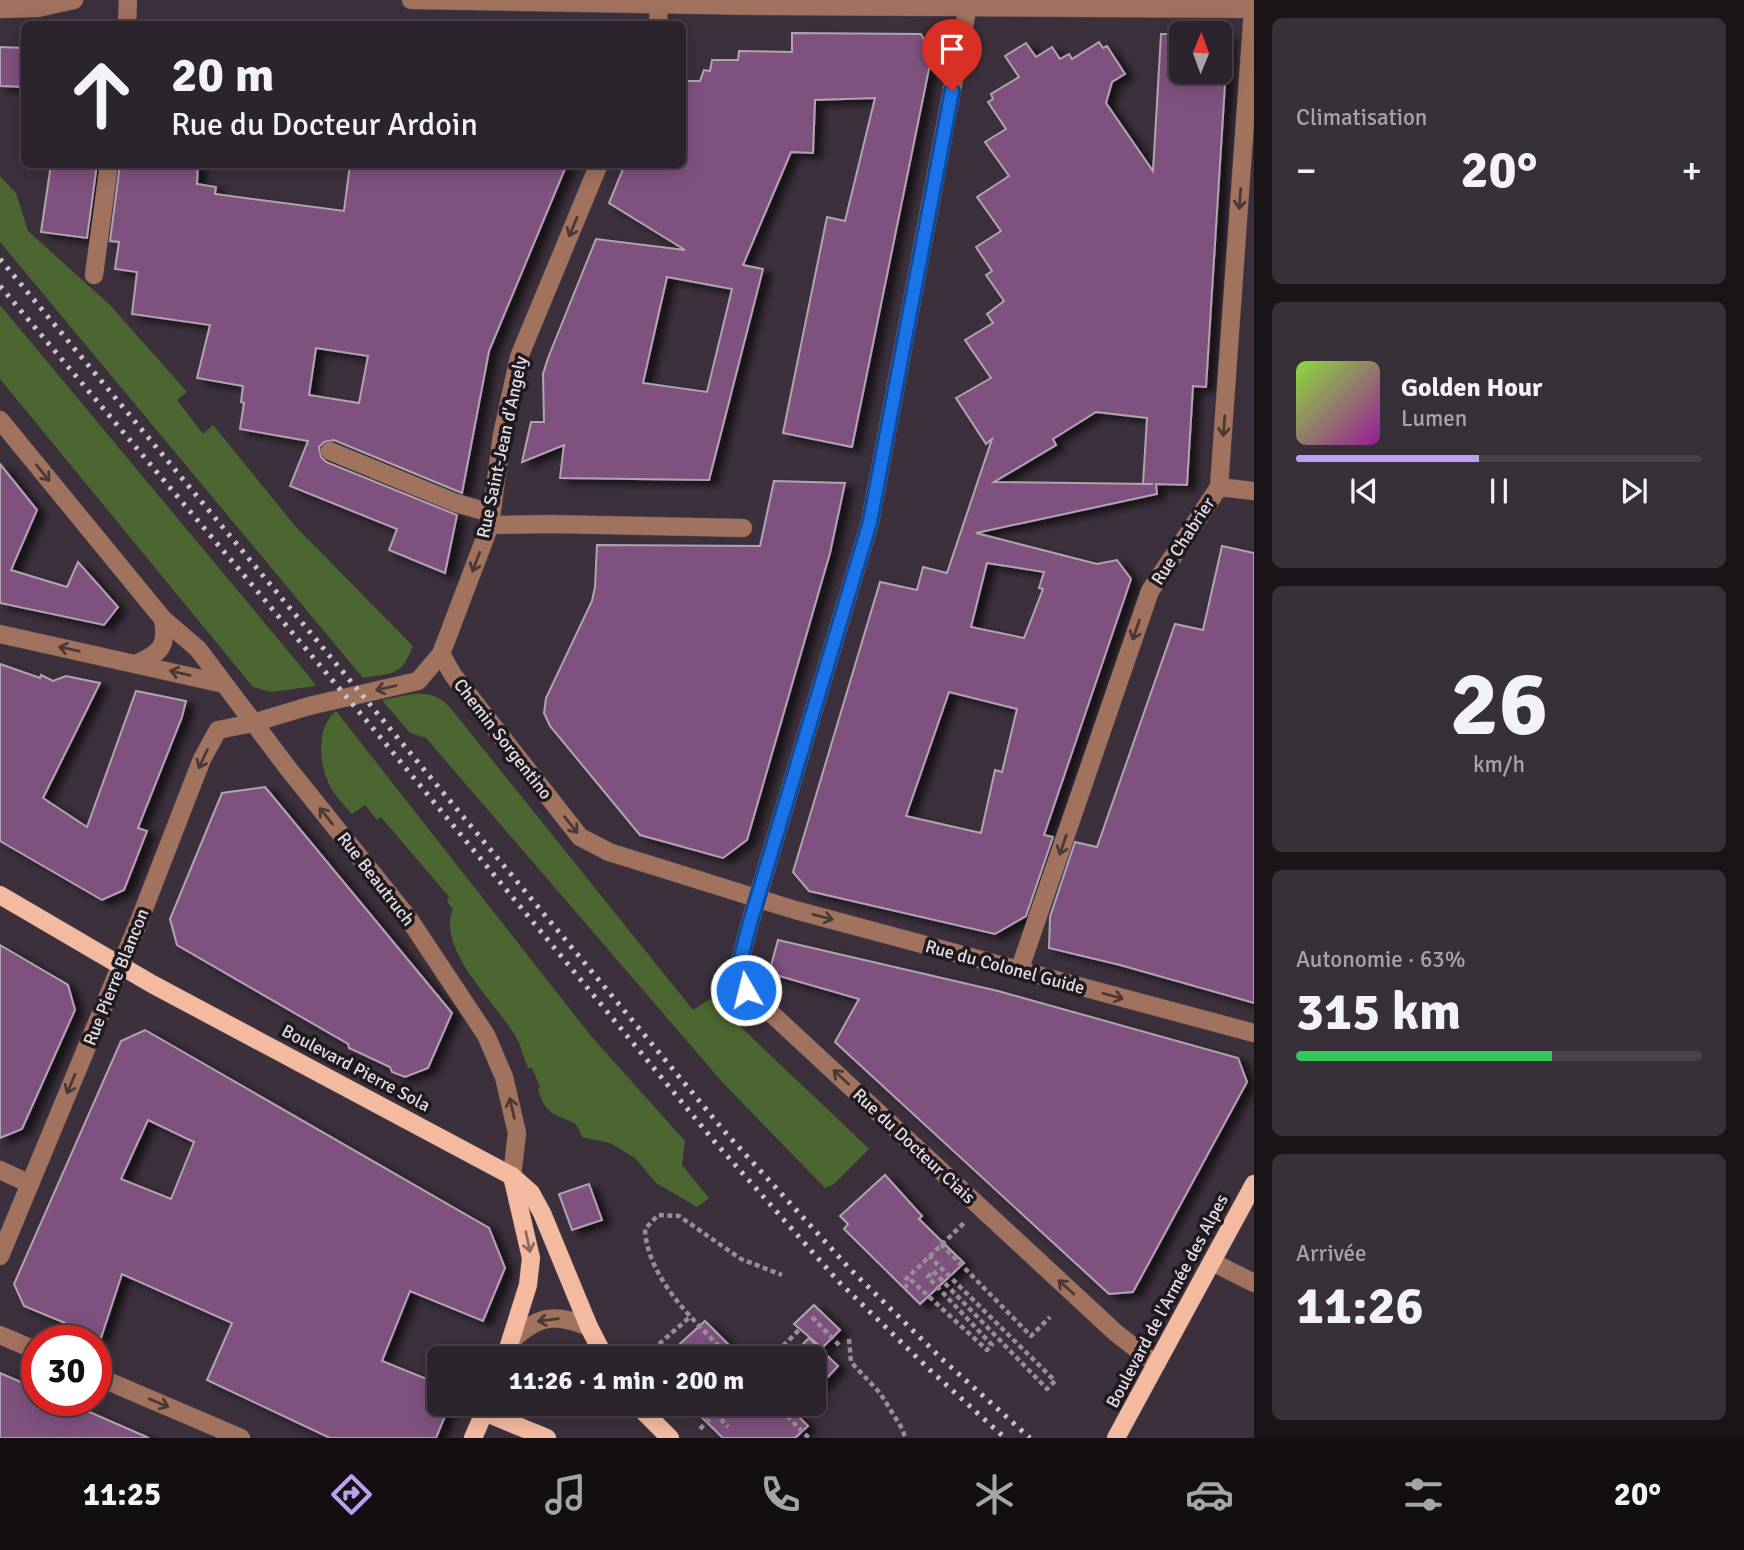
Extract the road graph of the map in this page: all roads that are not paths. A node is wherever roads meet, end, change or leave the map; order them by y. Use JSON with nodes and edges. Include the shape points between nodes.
{"nodes":[{"id":1,"x":74,"y":0,"type":"edge"},
{"id":2,"x":128,"y":0,"type":"edge"},
{"id":3,"x":411,"y":0,"type":"edge"},
{"id":4,"x":489,"y":1,"type":"edge"},
{"id":5,"x":760,"y":3,"type":"edge"},
{"id":6,"x":659,"y":4,"type":"junction"},
{"id":7,"x":969,"y":4,"type":"edge"},
{"id":8,"x":0,"y":9,"type":"edge"},
{"id":9,"x":1253,"y":9,"type":"edge"},
{"id":10,"x":127,"y":21,"type":"edge"},
{"id":11,"x":658,"y":21,"type":"edge"},
{"id":12,"x":108,"y":168,"type":"edge"},
{"id":13,"x":597,"y":168,"type":"edge"},
{"id":14,"x":94,"y":275,"type":"dead end"},
{"id":15,"x":0,"y":420,"type":"edge"},
{"id":16,"x":330,"y":451,"type":"dead end"},
{"id":17,"x":1219,"y":486,"type":"junction"},
{"id":18,"x":1254,"y":491,"type":"edge"},
{"id":19,"x":491,"y":519,"type":"junction"},
{"id":20,"x":743,"y":528,"type":"dead end"},
{"id":21,"x":163,"y":620,"type":"junction"},
{"id":22,"x":0,"y":634,"type":"edge"},
{"id":23,"x":441,"y":654,"type":"junction"},
{"id":24,"x":136,"y":664,"type":"junction"},
{"id":25,"x":224,"y":684,"type":"junction"},
{"id":26,"x":253,"y":723,"type":"junction"},
{"id":27,"x":0,"y":895,"type":"edge"},
{"id":28,"x":758,"y":897,"type":"junction"},
{"id":29,"x":120,"y":966,"type":"junction"},
{"id":30,"x":1019,"y":971,"type":"junction"},
{"id":31,"x":1254,"y":1033,"type":"edge"},
{"id":32,"x":0,"y":1170,"type":"edge"},
{"id":33,"x":512,"y":1176,"type":"junction"},
{"id":34,"x":30,"y":1184,"type":"junction"},
{"id":35,"x":1254,"y":1184,"type":"edge"},
{"id":36,"x":0,"y":1256,"type":"edge"},
{"id":37,"x":1212,"y":1262,"type":"junction"},
{"id":38,"x":1254,"y":1283,"type":"edge"},
{"id":39,"x":589,"y":1327,"type":"junction"},
{"id":40,"x":0,"y":1335,"type":"edge"},
{"id":41,"x":21,"y":1344,"type":"edge"},
{"id":42,"x":509,"y":1346,"type":"edge"},
{"id":43,"x":511,"y":1346,"type":"edge"},
{"id":44,"x":599,"y":1346,"type":"edge"},
{"id":45,"x":1156,"y":1364,"type":"junction"},
{"id":46,"x":112,"y":1383,"type":"edge"},
{"id":47,"x":483,"y":1416,"type":"edge"},
{"id":48,"x":502,"y":1416,"type":"edge"},
{"id":49,"x":648,"y":1416,"type":"edge"},
{"id":50,"x":241,"y":1438,"type":"edge"},
{"id":51,"x":473,"y":1438,"type":"edge"},
{"id":52,"x":547,"y":1438,"type":"edge"},
{"id":53,"x":670,"y":1438,"type":"edge"},
{"id":54,"x":1116,"y":1438,"type":"edge"}],
"edges":[{"from":1,"to":8,"type":"street","via":[[38,8]]},
{"from":2,"to":10,"type":"street"},
{"from":3,"to":4,"type":"street"},
{"from":4,"to":6,"type":"street"},
{"from":5,"to":6,"type":"street"},
{"from":5,"to":7,"type":"street"},
{"from":6,"to":11,"type":"street"},
{"from":7,"to":9,"type":"street"},
{"from":7,"to":28,"type":"street","name":"Rue du Docteur Ciais","via":[[870,522]]},
{"from":9,"to":17,"type":"street","name":"Rue Chabrier","one_way":true},
{"from":12,"to":14,"type":"street"},
{"from":13,"to":19,"type":"street","name":"Rue Saint-Jean d'Angely","one_way":true,"via":[[519,357]]},
{"from":15,"to":21,"type":"street","name":"Rue Beautruch","one_way":true},
{"from":16,"to":19,"type":"street"},
{"from":17,"to":18,"type":"street"},
{"from":17,"to":30,"type":"street","name":"Rue Chabrier","one_way":true,"via":[[1150,591]]},
{"from":19,"to":20,"type":"street"},
{"from":19,"to":23,"type":"street","name":"Rue Saint-Jean d'Angely","one_way":true},
{"from":21,"to":24,"type":"street","via":[[163,647]]},
{"from":21,"to":25,"type":"street","name":"Rue Beautruch","via":[[198,649]]},
{"from":24,"to":22,"type":"street","one_way":true},
{"from":23,"to":26,"type":"street","one_way":true,"via":[[418,681]]},
{"from":23,"to":28,"type":"street","name":"Chemin Sorgentino","one_way":true,"via":[[580,837],[609,852]]},
{"from":25,"to":24,"type":"street","one_way":true},
{"from":25,"to":26,"type":"street","name":"Rue Beautruch"},
{"from":26,"to":29,"type":"street","name":"Rue Pierre Blancon","one_way":true,"via":[[218,730],[202,759]]},
{"from":33,"to":26,"type":"street","name":"Rue Beautruch","one_way":true,"via":[[517,1133],[504,1077],[486,1035],[409,919]]},
{"from":27,"to":29,"type":"main road","name":"Boulevard Pierre Sola"},
{"from":28,"to":30,"type":"street","name":"Rue du Colonel Guide","one_way":true},
{"from":45,"to":28,"type":"street","name":"Rue du Docteur Ciais","one_way":true,"via":[[1106,1324],[746,990],[739,965]]},
{"from":29,"to":33,"type":"main road","name":"Boulevard Pierre Sola"},
{"from":29,"to":34,"type":"street","name":"Rue Pierre Blancon","one_way":true},
{"from":30,"to":31,"type":"street","name":"Rue du Colonel Guide","one_way":true},
{"from":32,"to":34,"type":"street"},
{"from":33,"to":39,"type":"main road","name":"Boulevard Pierre Sola","via":[[531,1193],[542,1213]]},
{"from":33,"to":42,"type":"main road","one_way":true,"via":[[531,1258],[528,1285]]},
{"from":34,"to":36,"type":"street","name":"Rue Pierre Blancon"},
{"from":35,"to":37,"type":"main road","name":"Boulevard de l'Armée des Alpes"},
{"from":37,"to":38,"type":"street"},
{"from":37,"to":45,"type":"main road","name":"Boulevard de l'Armée des Alpes"},
{"from":39,"to":43,"type":"street","one_way":true,"via":[[554,1318],[531,1324]]},
{"from":39,"to":44,"type":"main road","name":"Boulevard Pierre Sola"},
{"from":40,"to":41,"type":"street"},
{"from":45,"to":54,"type":"main road","name":"Boulevard de l'Armée des Alpes"},
{"from":46,"to":50,"type":"street","one_way":true},
{"from":47,"to":51,"type":"main road"},
{"from":48,"to":52,"type":"main road"},
{"from":49,"to":53,"type":"main road"}]}
